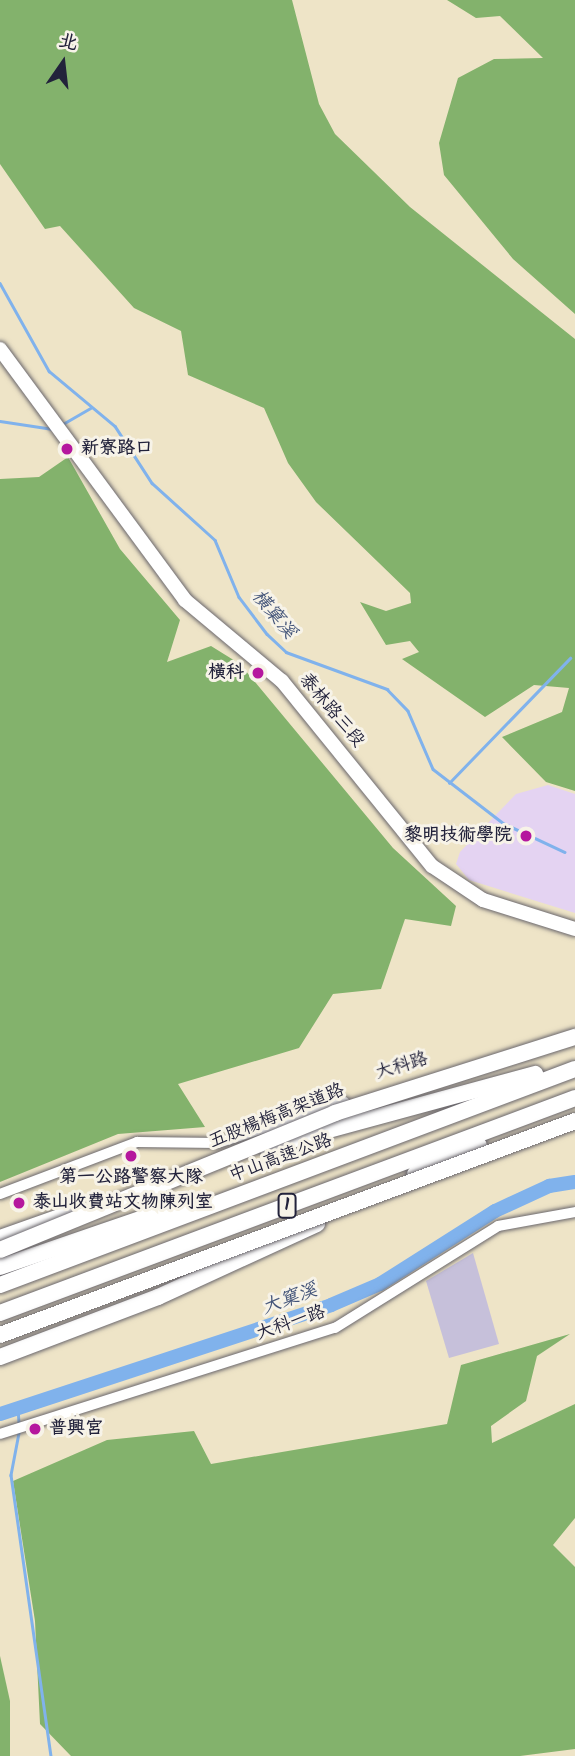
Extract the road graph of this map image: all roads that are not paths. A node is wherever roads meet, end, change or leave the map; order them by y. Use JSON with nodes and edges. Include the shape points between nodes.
{"nodes":[{"id":1,"x":0,"y":349,"type":"edge"},
{"id":2,"x":575,"y":929,"type":"edge"},
{"id":3,"x":575,"y":1035,"type":"edge"},
{"id":4,"x":575,"y":1067,"type":"edge"},
{"id":5,"x":575,"y":1098,"type":"edge"},
{"id":6,"x":575,"y":1108,"type":"edge"},
{"id":7,"x":575,"y":1121,"type":"edge"},
{"id":8,"x":479,"y":1144,"type":"junction"},
{"id":9,"x":294,"y":1174,"type":"junction"},
{"id":10,"x":0,"y":1194,"type":"edge"},
{"id":11,"x":575,"y":1212,"type":"edge"},
{"id":12,"x":0,"y":1238,"type":"edge"},
{"id":13,"x":0,"y":1250,"type":"edge"},
{"id":14,"x":0,"y":1267,"type":"edge"},
{"id":15,"x":0,"y":1284,"type":"edge"},
{"id":16,"x":0,"y":1313,"type":"edge"},
{"id":17,"x":0,"y":1323,"type":"edge"},
{"id":18,"x":0,"y":1335,"type":"edge"},
{"id":19,"x":0,"y":1357,"type":"edge"},
{"id":20,"x":0,"y":1434,"type":"edge"}],
"edges":[{"from":1,"to":2,"type":"main road","name":"泰林路三段","via":[[54,415],[185,600],[282,681],[432,866],[483,900]]},
{"from":3,"to":10,"type":"street","name":"大科路","via":[[218,1143],[137,1142]]},
{"from":3,"to":13,"type":"highway","name":"五股楊梅高架道路","bridge":true,"via":[[345,1109]]},
{"from":4,"to":9,"type":"highway","name":"中山高速公路","number":"1"},
{"from":4,"to":12,"type":"highway","via":[[225,1158]]},
{"from":5,"to":16,"type":"highway","number":"1"},
{"from":6,"to":8,"type":"highway"},
{"from":7,"to":18,"type":"highway","number":"1","bridge":true},
{"from":8,"to":17,"type":"highway"},
{"from":8,"to":19,"type":"highway","via":[[171,1291]]},
{"from":9,"to":14,"type":"highway"},
{"from":9,"to":15,"type":"highway","name":"中山高速公路","number":"1"},
{"from":11,"to":20,"type":"street","name":"大科一路","via":[[506,1222],[335,1328]]}]}
